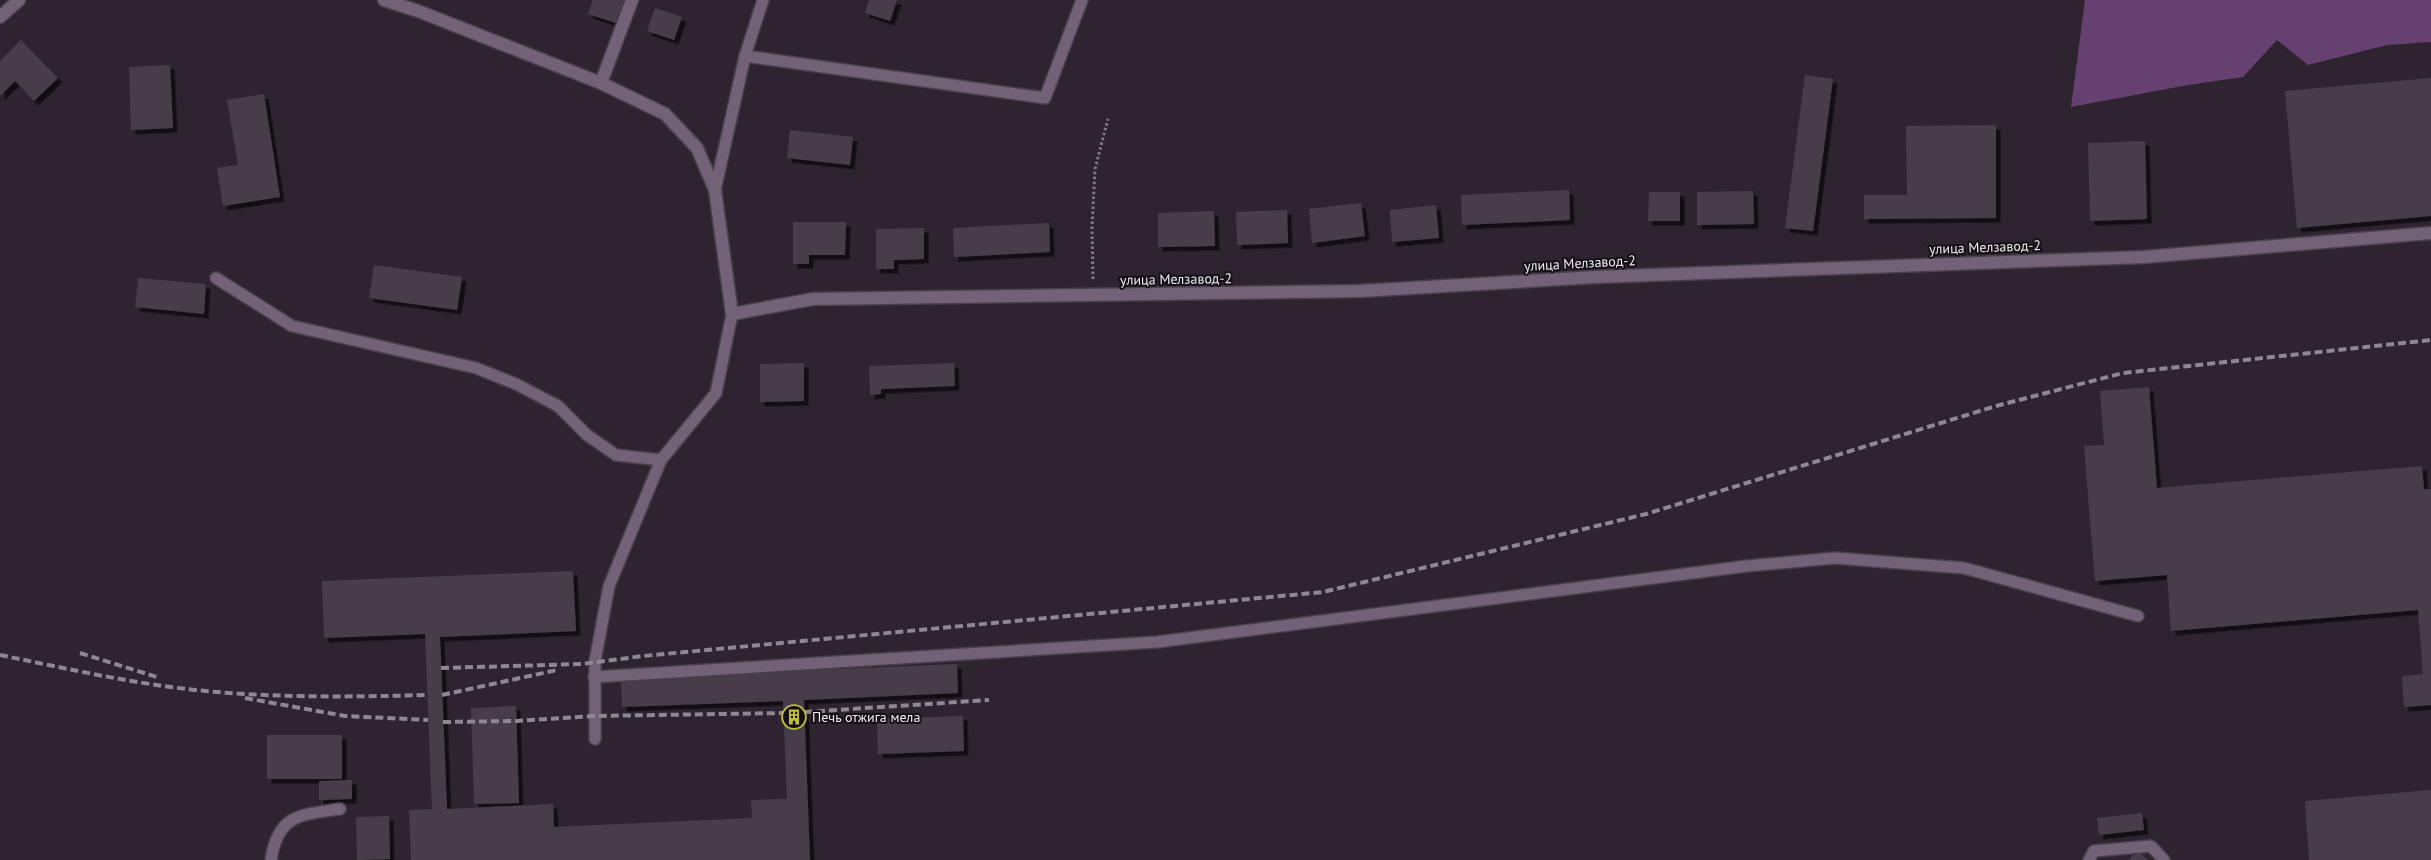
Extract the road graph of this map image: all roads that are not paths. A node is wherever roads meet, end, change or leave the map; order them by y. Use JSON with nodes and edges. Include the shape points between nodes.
{"nodes":[{"id":1,"x":19,"y":0,"type":"edge"},
{"id":2,"x":384,"y":0,"type":"edge"},
{"id":3,"x":632,"y":0,"type":"edge"},
{"id":4,"x":763,"y":0,"type":"edge"},
{"id":5,"x":1082,"y":0,"type":"edge"},
{"id":6,"x":0,"y":16,"type":"edge"},
{"id":7,"x":745,"y":56,"type":"junction"},
{"id":8,"x":601,"y":83,"type":"junction"},
{"id":9,"x":715,"y":190,"type":"junction"},
{"id":10,"x":2431,"y":233,"type":"edge"},
{"id":11,"x":216,"y":278,"type":"dead end"},
{"id":12,"x":732,"y":314,"type":"junction"},
{"id":13,"x":661,"y":460,"type":"junction"},
{"id":14,"x":2138,"y":616,"type":"dead end"},
{"id":15,"x":594,"y":676,"type":"junction"},
{"id":16,"x":595,"y":739,"type":"dead end"},
{"id":17,"x":340,"y":808,"type":"dead end"},
{"id":18,"x":271,"y":860,"type":"edge"},
{"id":19,"x":2089,"y":860,"type":"edge"},
{"id":20,"x":2164,"y":860,"type":"edge"}],
"edges":[{"from":1,"to":6,"type":"street"},
{"from":2,"to":8,"type":"street","via":[[418,10]]},
{"from":3,"to":8,"type":"street"},
{"from":4,"to":7,"type":"lane"},
{"from":5,"to":7,"type":"lane","via":[[1045,98]]},
{"from":7,"to":9,"type":"lane"},
{"from":8,"to":9,"type":"street","via":[[665,114],[697,148]]},
{"from":9,"to":12,"type":"street"},
{"from":10,"to":12,"type":"street","name":"улица Мелзавод-2","via":[[2144,256],[1596,277],[1360,291],[813,298]]},
{"from":11,"to":13,"type":"lane","via":[[292,326],[476,368],[558,406],[616,455]]},
{"from":12,"to":13,"type":"lane","via":[[716,393]]},
{"from":13,"to":15,"type":"lane","via":[[609,586]]},
{"from":14,"to":15,"type":"lane","via":[[1964,568],[1835,558],[1746,566],[1157,642]]},
{"from":15,"to":16,"type":"lane"},
{"from":17,"to":18,"type":"lane","via":[[298,815],[291,820],[284,826],[273,848]]},
{"from":19,"to":20,"type":"lane","via":[[2094,851],[2151,846]]}]}
